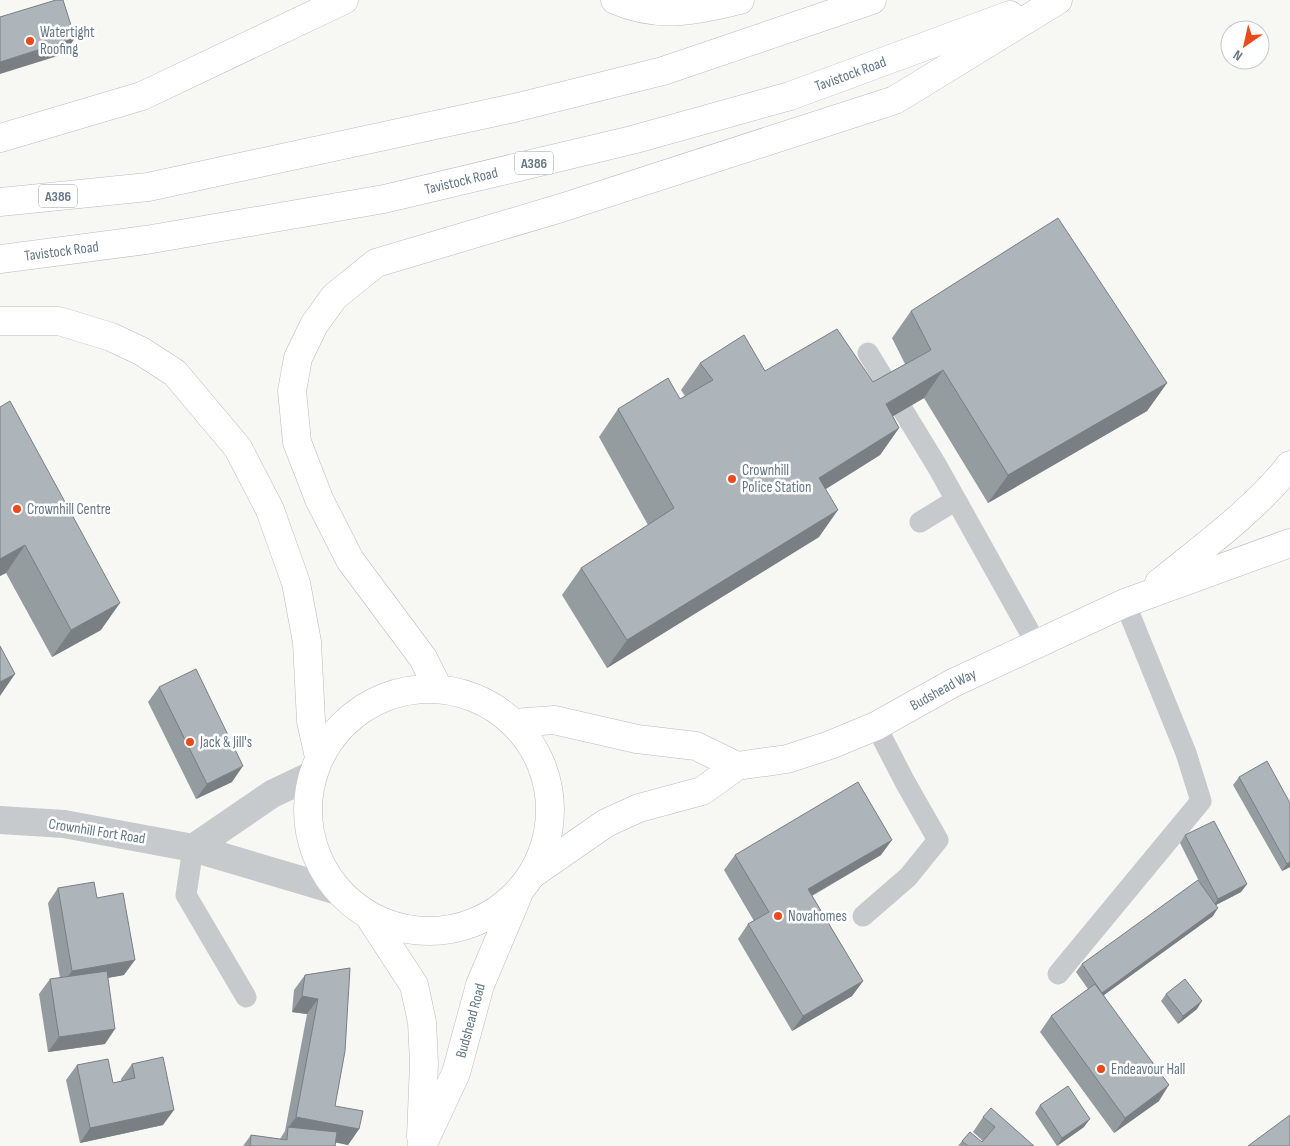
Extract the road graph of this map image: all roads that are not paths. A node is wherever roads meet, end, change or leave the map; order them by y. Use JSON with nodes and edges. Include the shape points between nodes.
{"nodes":[{"id":1,"x":344,"y":0,"type":"edge"},
{"id":2,"x":615,"y":0,"type":"edge"},
{"id":3,"x":740,"y":0,"type":"edge"},
{"id":4,"x":872,"y":0,"type":"edge"},
{"id":5,"x":1052,"y":0,"type":"edge"},
{"id":6,"x":1058,"y":0,"type":"edge"},
{"id":7,"x":0,"y":138,"type":"edge"},
{"id":8,"x":0,"y":202,"type":"edge"},
{"id":9,"x":0,"y":259,"type":"edge"},
{"id":10,"x":0,"y":321,"type":"edge"},
{"id":11,"x":868,"y":353,"type":"dead end"},
{"id":12,"x":1290,"y":465,"type":"edge"},
{"id":13,"x":956,"y":500,"type":"junction"},
{"id":14,"x":920,"y":522,"type":"dead end"},
{"id":15,"x":1290,"y":543,"type":"edge"},
{"id":16,"x":1134,"y":600,"type":"junction"},
{"id":17,"x":1037,"y":645,"type":"junction"},
{"id":18,"x":438,"y":688,"type":"junction"},
{"id":19,"x":514,"y":723,"type":"junction"},
{"id":20,"x":876,"y":726,"type":"junction"},
{"id":21,"x":315,"y":766,"type":"junction"},
{"id":22,"x":738,"y":766,"type":"junction"},
{"id":23,"x":0,"y":820,"type":"edge"},
{"id":24,"x":193,"y":848,"type":"junction"},
{"id":25,"x":526,"y":883,"type":"junction"},
{"id":26,"x":338,"y":891,"type":"junction"},
{"id":27,"x":369,"y":916,"type":"junction"},
{"id":28,"x":863,"y":916,"type":"dead end"},
{"id":29,"x":1058,"y":974,"type":"dead end"},
{"id":30,"x":246,"y":997,"type":"dead end"},
{"id":31,"x":421,"y":1146,"type":"edge"}],
"edges":[{"from":1,"to":7,"type":"main road","via":[[142,96]]},
{"from":2,"to":3,"type":"main road","via":[[633,8],[666,13],[699,10]]},
{"from":4,"to":8,"type":"main road","number":"A386","via":[[663,71],[514,108],[148,187]]},
{"from":5,"to":9,"type":"main road","name":"Tavistock Road","number":"A386","via":[[790,96],[632,140],[384,199],[146,240]]},
{"from":6,"to":18,"type":"main road","via":[[895,100],[560,208],[376,263],[334,297],[314,325],[298,358],[292,391],[297,442],[319,499],[350,560],[423,658]]},
{"from":10,"to":21,"type":"main road","via":[[59,321],[140,351],[175,373],[238,448],[270,510],[296,583],[307,642]]},
{"from":11,"to":13,"type":"lane"},
{"from":12,"to":16,"type":"main road","name":"Budshead Way","via":[[1281,478],[1243,512]]},
{"from":13,"to":14,"type":"lane"},
{"from":13,"to":17,"type":"lane"},
{"from":15,"to":16,"type":"main road","name":"Budshead Way"},
{"from":16,"to":17,"type":"main road","name":"Budshead Way"},
{"from":16,"to":29,"type":"lane","via":[[1201,801]]},
{"from":17,"to":20,"type":"main road","name":"Budshead Way","via":[[953,683]]},
{"from":18,"to":19,"type":"main road","name":"Budshead Road","via":[[479,699]]},
{"from":18,"to":21,"type":"main road","name":"Budshead Road","via":[[401,691],[368,704],[339,727]]},
{"from":19,"to":22,"type":"main road","via":[[554,720],[637,739],[696,746]]},
{"from":19,"to":25,"type":"main road","name":"Budshead Road","via":[[538,756],[550,794],[549,835]]},
{"from":20,"to":22,"type":"main road","name":"Budshead Way","via":[[787,758]]},
{"from":20,"to":28,"type":"lane","via":[[938,840],[908,877]]},
{"from":21,"to":24,"type":"street"},
{"from":21,"to":26,"type":"main road","via":[[307,816],[316,856]]},
{"from":22,"to":25,"type":"main road","name":"Budshead Way","via":[[702,791],[639,808],[606,823]]},
{"from":23,"to":24,"type":"street","name":"Crownhill Fort Road","via":[[64,824]]},
{"from":24,"to":26,"type":"street","name":"Crownhill Fort Road"},
{"from":24,"to":30,"type":"lane","via":[[186,895]]},
{"from":25,"to":27,"type":"main road","name":"Budshead Way","via":[[486,918],[448,930],[408,930]]},
{"from":25,"to":31,"type":"main road","name":"Budshead Road","via":[[480,985],[456,1073]]},
{"from":26,"to":27,"type":"main road"},
{"from":27,"to":31,"type":"main road","name":"Budshead Road","via":[[414,985],[422,1022],[424,1063]]}]}
